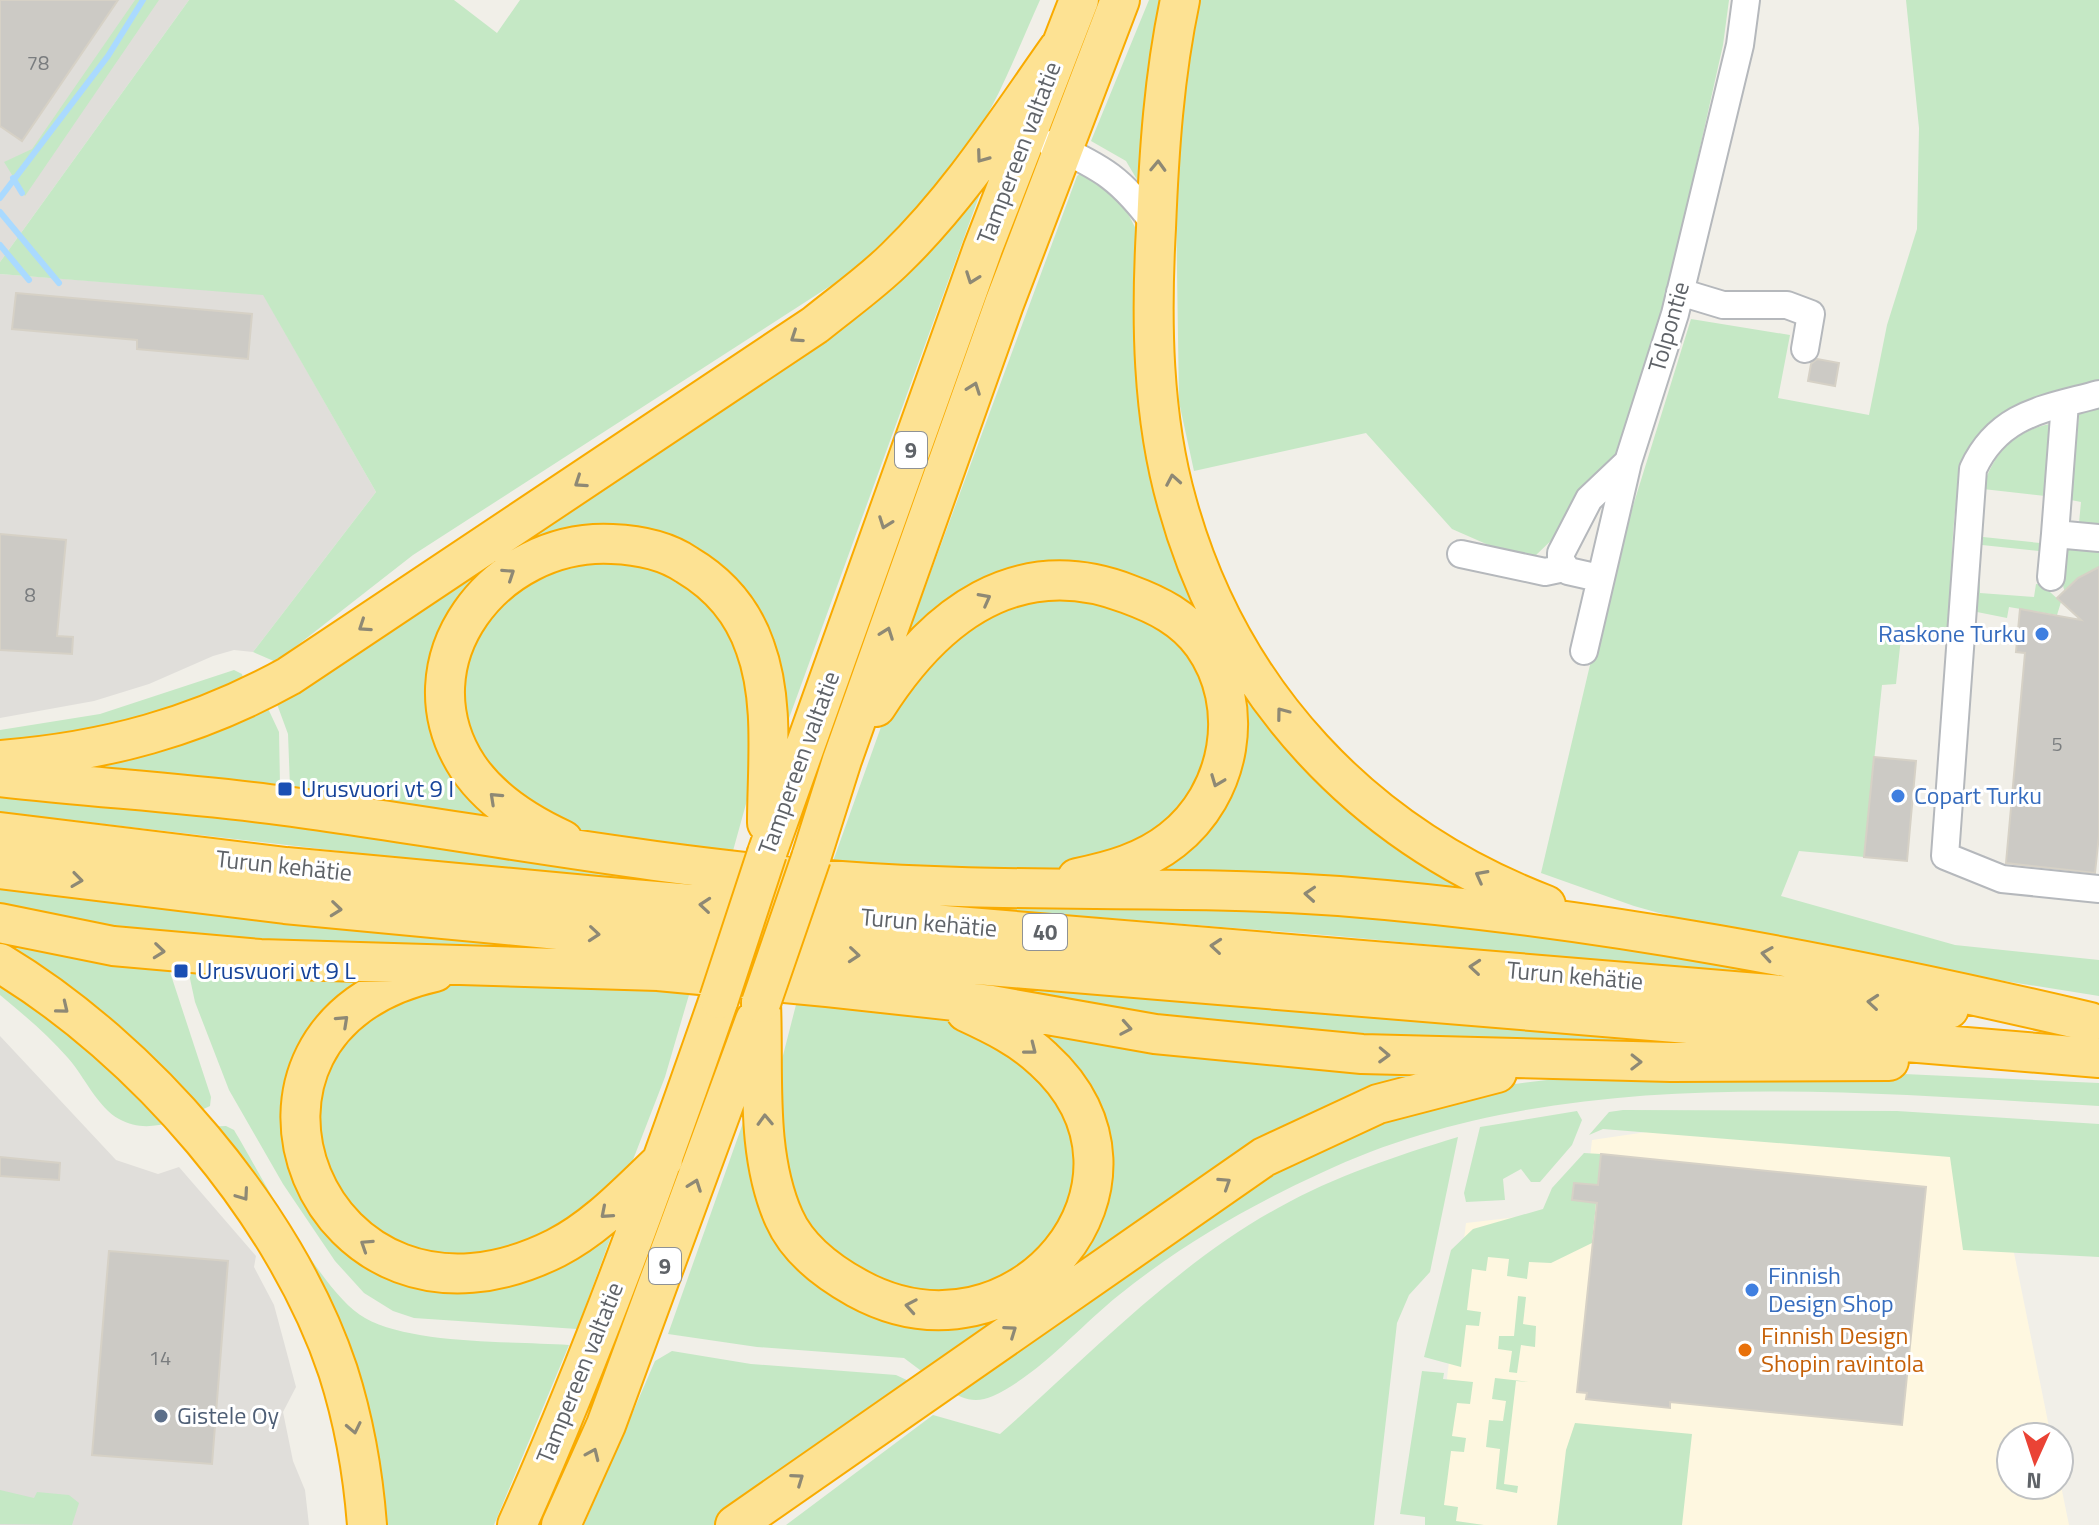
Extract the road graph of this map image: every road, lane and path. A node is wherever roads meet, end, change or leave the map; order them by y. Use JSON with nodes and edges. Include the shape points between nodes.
{"nodes":[{"id":1,"x":1079,"y":0,"type":"edge"},
{"id":2,"x":1120,"y":0,"type":"edge"},
{"id":3,"x":1180,"y":0,"type":"edge"},
{"id":4,"x":1746,"y":0,"type":"edge"},
{"id":5,"x":1059,"y":48,"type":"junction"},
{"id":6,"x":1026,"y":133,"type":"junction"},
{"id":7,"x":1062,"y":149,"type":"junction"},
{"id":8,"x":1156,"y":226,"type":"junction"},
{"id":9,"x":1680,"y":292,"type":"junction"},
{"id":10,"x":1805,"y":349,"type":"dead end"},
{"id":11,"x":2099,"y":394,"type":"edge"},
{"id":12,"x":2065,"y":403,"type":"junction"},
{"id":13,"x":1628,"y":462,"type":"junction"},
{"id":14,"x":2055,"y":534,"type":"junction"},
{"id":15,"x":2099,"y":538,"type":"edge"},
{"id":16,"x":1461,"y":554,"type":"dead end"},
{"id":17,"x":1564,"y":568,"type":"junction"},
{"id":18,"x":2051,"y":577,"type":"dead end"},
{"id":19,"x":1599,"y":578,"type":"junction"},
{"id":20,"x":1584,"y":651,"type":"dead end"},
{"id":21,"x":0,"y":760,"type":"edge"},
{"id":22,"x":842,"y":760,"type":"junction"},
{"id":23,"x":0,"y":777,"type":"edge"},
{"id":24,"x":0,"y":832,"type":"edge"},
{"id":25,"x":586,"y":851,"type":"junction"},
{"id":26,"x":767,"y":853,"type":"junction"},
{"id":27,"x":0,"y":869,"type":"edge"},
{"id":28,"x":1022,"y":889,"type":"junction"},
{"id":29,"x":2099,"y":889,"type":"edge"},
{"id":30,"x":0,"y":923,"type":"edge"},
{"id":31,"x":1605,"y":928,"type":"junction"},
{"id":32,"x":0,"y":963,"type":"edge"},
{"id":33,"x":465,"y":966,"type":"junction"},
{"id":34,"x":938,"y":1000,"type":"junction"},
{"id":35,"x":761,"y":1003,"type":"junction"},
{"id":36,"x":2093,"y":1040,"type":"edge"},
{"id":37,"x":1558,"y":1060,"type":"junction"},
{"id":38,"x":663,"y":1160,"type":"junction"},
{"id":39,"x":367,"y":1525,"type":"edge"},
{"id":40,"x":517,"y":1525,"type":"edge"},
{"id":41,"x":561,"y":1525,"type":"edge"},
{"id":42,"x":735,"y":1525,"type":"edge"}],
"edges":[{"from":1,"to":5,"type":"highway","name":"Tampereen valtatie","number":"9"},
{"from":2,"to":7,"type":"highway","name":"Tampereen valtatie","number":"9"},
{"from":8,"to":3,"type":"highway","one_way":true,"via":[[1158,147]]},
{"from":4,"to":9,"type":"street","name":"Tolpontie","via":[[1740,45]]},
{"from":5,"to":6,"type":"highway","name":"Tampereen valtatie","number":"9"},
{"from":5,"to":21,"type":"highway","one_way":true,"via":[[929,224],[815,325],[248,699],[120,744]]},
{"from":6,"to":7,"type":"street"},
{"from":6,"to":26,"type":"highway","name":"Tampereen valtatie","number":"9","one_way":true},
{"from":7,"to":8,"type":"street","via":[[1107,171]]},
{"from":22,"to":7,"type":"highway","name":"Tampereen valtatie","number":"9","one_way":true},
{"from":31,"to":8,"type":"highway","one_way":true,"via":[[1512,892],[1392,824],[1343,783],[1262,685],[1224,624],[1176,501],[1156,364]]},
{"from":9,"to":10,"type":"street","via":[[1723,305],[1787,305],[1811,314]]},
{"from":9,"to":13,"type":"street","name":"Tolpontie"},
{"from":11,"to":12,"type":"street"},
{"from":12,"to":14,"type":"street"},
{"from":12,"to":29,"type":"street","via":[[2024,415],[1999,430],[1973,469],[1945,856],[2002,879]]},
{"from":13,"to":17,"type":"street","via":[[1589,499],[1566,539],[1561,553]]},
{"from":13,"to":19,"type":"street","name":"Tolpontie"},
{"from":14,"to":15,"type":"street"},
{"from":14,"to":18,"type":"street"},
{"from":16,"to":17,"type":"street","via":[[1545,572]]},
{"from":17,"to":19,"type":"street"},
{"from":19,"to":20,"type":"street","name":"Tolpontie"},
{"from":22,"to":28,"type":"highway","one_way":true,"via":[[919,648],[987,597],[1056,579],[1106,586],[1169,613],[1203,645],[1226,695],[1228,738],[1209,800],[1172,840],[1140,859],[1098,874]]},
{"from":22,"to":35,"type":"highway","name":"Tampereen valtatie","number":"9","bridge":true},
{"from":23,"to":25,"type":"highway","via":[[282,805]]},
{"from":36,"to":24,"type":"highway","name":"Turun kehätie","number":"40","one_way":true,"via":[[1529,971],[597,896],[286,867]]},
{"from":25,"to":26,"type":"highway","one_way":true,"via":[[507,809],[479,782],[454,738],[446,679],[457,637],[490,588],[515,569],[557,550],[602,543],[652,549],[681,560],[723,592],[742,620],[755,646],[765,699]]},
{"from":25,"to":28,"type":"highway","via":[[840,881]]},
{"from":26,"to":38,"type":"highway","name":"Tampereen valtatie","number":"9","bridge":true},
{"from":27,"to":36,"type":"highway","name":"Turun kehätie","number":"40","one_way":true,"via":[[255,901],[590,933]]},
{"from":31,"to":28,"type":"highway","one_way":true,"via":[[1325,895]]},
{"from":30,"to":33,"type":"highway","one_way":true,"via":[[178,953]]},
{"from":36,"to":31,"type":"highway","one_way":true,"via":[[1882,973]]},
{"from":32,"to":39,"type":"highway","one_way":true,"via":[[64,1008],[146,1078],[189,1124],[257,1215],[295,1274],[337,1369],[359,1453]]},
{"from":33,"to":34,"type":"highway","via":[[658,971]]},
{"from":38,"to":33,"type":"highway","one_way":true,"via":[[585,1230],[554,1249],[506,1266],[446,1272],[413,1267],[365,1245],[343,1227],[320,1198],[302,1150],[301,1101],[310,1069],[338,1024],[376,996],[401,982]]},
{"from":34,"to":35,"type":"highway","one_way":true,"via":[[1011,1034],[1045,1060],[1079,1105],[1093,1167],[1079,1223],[1044,1273],[1003,1298],[953,1310],[908,1307],[865,1292],[815,1260],[790,1230],[775,1194],[768,1155]]},
{"from":34,"to":37,"type":"highway","one_way":true,"via":[[1251,1045]]},
{"from":41,"to":35,"type":"highway","name":"Tampereen valtatie","number":"9","one_way":true,"via":[[606,1425]]},
{"from":37,"to":36,"type":"highway","one_way":true,"via":[[1851,1062]]},
{"from":42,"to":37,"type":"highway","one_way":true,"via":[[1264,1157],[1378,1104]]},
{"from":38,"to":40,"type":"highway","name":"Tampereen valtatie","number":"9","via":[[568,1410]]}]}
